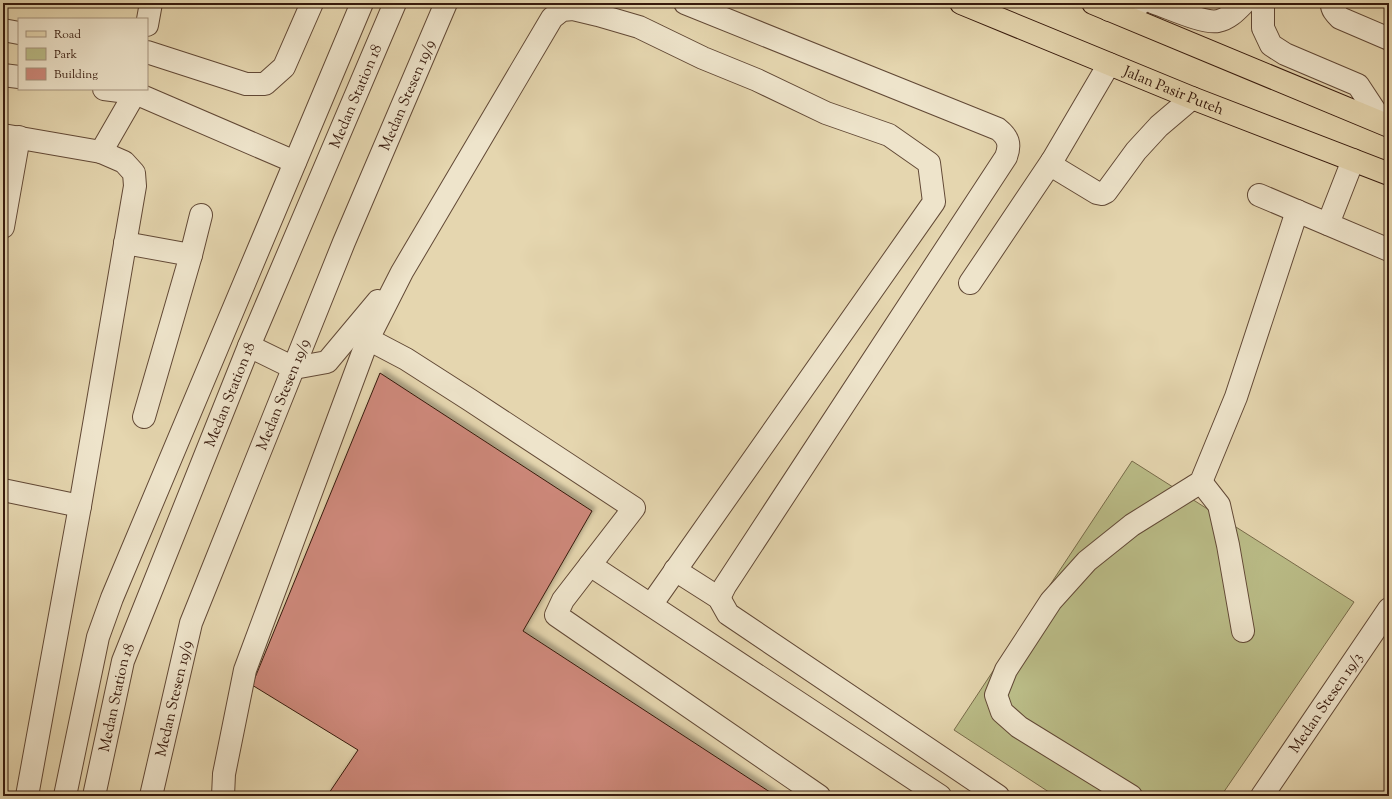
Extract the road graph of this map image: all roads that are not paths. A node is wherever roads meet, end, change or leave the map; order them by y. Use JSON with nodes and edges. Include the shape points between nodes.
{"nodes":[{"id":1,"x":151,"y":3,"type":"edge"},
{"id":2,"x":312,"y":3,"type":"edge"},
{"id":3,"x":362,"y":3,"type":"edge"},
{"id":4,"x":395,"y":3,"type":"edge"},
{"id":5,"x":446,"y":3,"type":"edge"},
{"id":6,"x":685,"y":3,"type":"edge"},
{"id":7,"x":961,"y":3,"type":"edge"},
{"id":8,"x":1141,"y":3,"type":"edge"},
{"id":9,"x":1155,"y":3,"type":"edge"},
{"id":10,"x":1244,"y":3,"type":"edge"},
{"id":11,"x":1263,"y":3,"type":"edge"},
{"id":12,"x":1332,"y":3,"type":"edge"},
{"id":13,"x":1101,"y":6,"type":"edge"},
{"id":14,"x":148,"y":20,"type":"edge"},
{"id":15,"x":3,"y":30,"type":"edge"},
{"id":16,"x":18,"y":32,"type":"edge"},
{"id":17,"x":1389,"y":38,"type":"edge"},
{"id":18,"x":148,"y":52,"type":"edge"},
{"id":19,"x":1109,"y":64,"type":"junction"},
{"id":20,"x":3,"y":75,"type":"edge"},
{"id":21,"x":18,"y":77,"type":"edge"},
{"id":22,"x":120,"y":90,"type":"edge"},
{"id":23,"x":136,"y":91,"type":"edge"},
{"id":24,"x":1192,"y":98,"type":"junction"},
{"id":25,"x":1386,"y":125,"type":"edge"},
{"id":26,"x":11,"y":136,"type":"edge"},
{"id":27,"x":101,"y":152,"type":"junction"},
{"id":28,"x":1354,"y":160,"type":"junction"},
{"id":29,"x":1052,"y":161,"type":"junction"},
{"id":30,"x":295,"y":162,"type":"junction"},
{"id":31,"x":1389,"y":174,"type":"edge"},
{"id":32,"x":1259,"y":195,"type":"dead end"},
{"id":33,"x":1297,"y":211,"type":"junction"},
{"id":34,"x":201,"y":215,"type":"dead end"},
{"id":35,"x":1328,"y":224,"type":"junction"},
{"id":36,"x":3,"y":227,"type":"edge"},
{"id":37,"x":125,"y":243,"type":"junction"},
{"id":38,"x":1389,"y":250,"type":"edge"},
{"id":39,"x":191,"y":255,"type":"junction"},
{"id":40,"x":402,"y":272,"type":"junction"},
{"id":41,"x":970,"y":283,"type":"dead end"},
{"id":42,"x":368,"y":339,"type":"junction"},
{"id":43,"x":249,"y":346,"type":"junction"},
{"id":44,"x":327,"y":362,"type":"junction"},
{"id":45,"x":294,"y":368,"type":"junction"},
{"id":46,"x":345,"y":398,"type":"junction"},
{"id":47,"x":144,"y":417,"type":"dead end"},
{"id":48,"x":1201,"y":482,"type":"junction"},
{"id":49,"x":3,"y":490,"type":"edge"},
{"id":50,"x":80,"y":506,"type":"junction"},
{"id":51,"x":590,"y":565,"type":"junction"},
{"id":52,"x":675,"y":570,"type":"junction"},
{"id":53,"x":719,"y":598,"type":"junction"},
{"id":54,"x":651,"y":605,"type":"junction"},
{"id":55,"x":1389,"y":609,"type":"edge"},
{"id":56,"x":1243,"y":631,"type":"dead end"},
{"id":57,"x":27,"y":796,"type":"edge"},
{"id":58,"x":65,"y":796,"type":"edge"},
{"id":59,"x":94,"y":796,"type":"edge"},
{"id":60,"x":151,"y":796,"type":"edge"},
{"id":61,"x":222,"y":796,"type":"edge"},
{"id":62,"x":819,"y":796,"type":"edge"},
{"id":63,"x":940,"y":796,"type":"edge"},
{"id":64,"x":998,"y":796,"type":"edge"},
{"id":65,"x":1131,"y":796,"type":"edge"},
{"id":66,"x":1262,"y":796,"type":"edge"}],
"edges":[{"from":1,"to":14,"type":"street"},
{"from":2,"to":18,"type":"street","via":[[284,67],[265,84],[246,84]]},
{"from":3,"to":30,"type":"street","name":"Medan Station 18"},
{"from":4,"to":43,"type":"street","name":"Medan Station 18"},
{"from":5,"to":45,"type":"street","name":"Medan Stesen 19/9","via":[[344,242]]},
{"from":6,"to":53,"type":"street","via":[[998,129],[1009,141],[1006,157]]},
{"from":7,"to":19,"type":"main road","name":"Jalan Pasir Puteh"},
{"from":8,"to":13,"type":"street"},
{"from":9,"to":10,"type":"street","via":[[1200,20],[1218,21],[1231,16]]},
{"from":11,"to":25,"type":"street","via":[[1263,28],[1271,45],[1285,54],[1358,85]]},
{"from":12,"to":17,"type":"street","via":[[1335,13],[1340,18]]},
{"from":13,"to":25,"type":"main road"},
{"from":15,"to":16,"type":"street"},
{"from":19,"to":24,"type":"main road","name":"Jalan Pasir Puteh"},
{"from":19,"to":29,"type":"street"},
{"from":20,"to":21,"type":"street"},
{"from":22,"to":23,"type":"street"},
{"from":23,"to":27,"type":"street"},
{"from":23,"to":30,"type":"street"},
{"from":24,"to":28,"type":"main road","name":"Jalan Pasir Puteh"},
{"from":24,"to":29,"type":"street","via":[[1140,146],[1102,194],[1054,167]]},
{"from":26,"to":27,"type":"street"},
{"from":26,"to":36,"type":"street"},
{"from":27,"to":37,"type":"street","via":[[124,162],[134,172],[135,186]]},
{"from":28,"to":31,"type":"main road","name":"Jalan Pasir Puteh"},
{"from":28,"to":35,"type":"street"},
{"from":29,"to":41,"type":"street"},
{"from":30,"to":58,"type":"street","name":"Medan Station 18","via":[[112,598],[98,637]]},
{"from":32,"to":33,"type":"street"},
{"from":33,"to":35,"type":"street"},
{"from":33,"to":48,"type":"street","via":[[1236,397]]},
{"from":34,"to":39,"type":"street"},
{"from":35,"to":38,"type":"street"},
{"from":37,"to":39,"type":"street"},
{"from":37,"to":50,"type":"street"},
{"from":39,"to":47,"type":"street"},
{"from":40,"to":42,"type":"street"},
{"from":40,"to":44,"type":"street"},
{"from":40,"to":52,"type":"street","via":[[552,18],[562,10],[573,9],[639,27],[826,113],[889,135],[929,163],[934,202]]},
{"from":42,"to":46,"type":"street"},
{"from":42,"to":51,"type":"street","via":[[464,396],[634,508]]},
{"from":43,"to":45,"type":"street"},
{"from":43,"to":59,"type":"street","name":"Medan Station 18","via":[[123,661]]},
{"from":44,"to":45,"type":"street"},
{"from":44,"to":46,"type":"street","via":[[341,384]]},
{"from":45,"to":60,"type":"street","name":"Medan Stesen 19/9","via":[[191,623]]},
{"from":46,"to":61,"type":"street","via":[[245,670]]},
{"from":48,"to":56,"type":"street","via":[[1219,505]]},
{"from":48,"to":65,"type":"street","via":[[1132,525],[1087,561],[1052,601],[1006,670],[996,695],[1002,712],[1019,727]]},
{"from":49,"to":50,"type":"street"},
{"from":50,"to":57,"type":"street"},
{"from":51,"to":54,"type":"street"},
{"from":51,"to":62,"type":"street","via":[[563,600],[556,615]]},
{"from":52,"to":53,"type":"street"},
{"from":52,"to":54,"type":"street"},
{"from":53,"to":64,"type":"street","via":[[728,614]]},
{"from":54,"to":63,"type":"street"},
{"from":55,"to":66,"type":"street","name":"Medan Stesen 19/3"}]}
